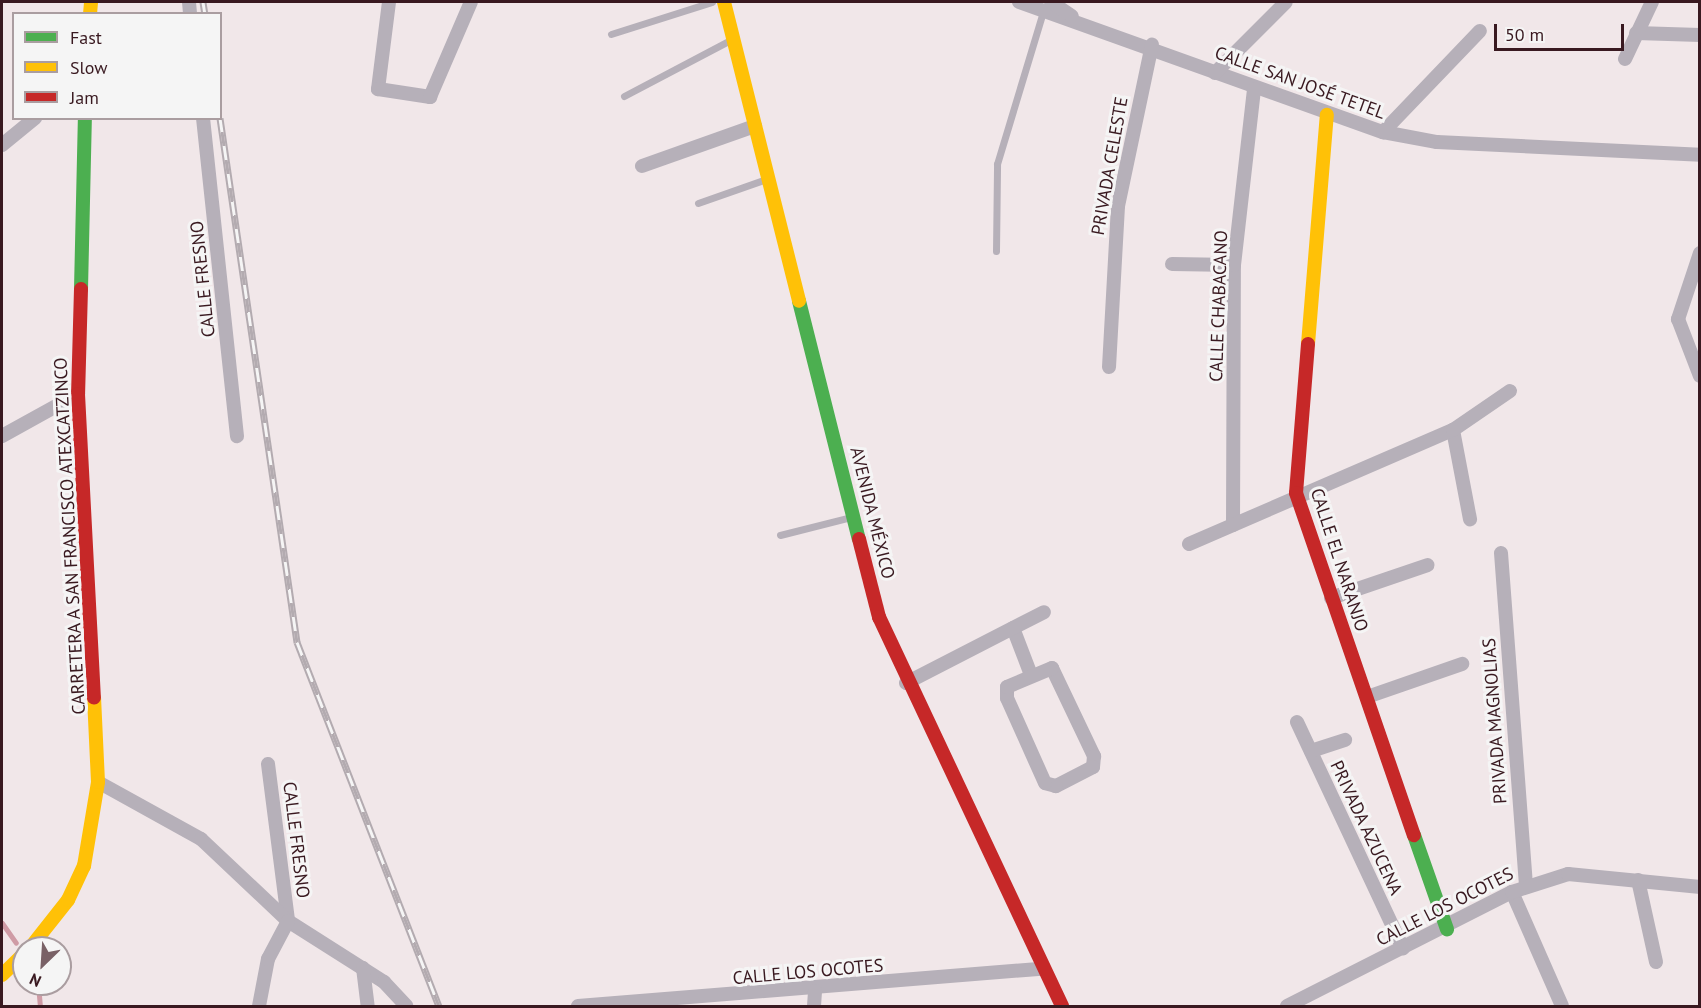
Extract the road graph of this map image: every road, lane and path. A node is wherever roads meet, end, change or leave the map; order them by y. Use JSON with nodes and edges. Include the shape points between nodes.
{"nodes":[{"id":1,"x":389,"y":2,"type":"edge"},
{"id":2,"x":471,"y":2,"type":"edge"},
{"id":3,"x":712,"y":2,"type":"edge"},
{"id":4,"x":724,"y":2,"type":"edge"},
{"id":5,"x":1019,"y":2,"type":"edge"},
{"id":6,"x":1286,"y":2,"type":"edge"},
{"id":7,"x":1652,"y":2,"type":"edge"},
{"id":8,"x":1047,"y":5,"type":"edge"},
{"id":9,"x":1480,"y":31,"type":"dead end"},
{"id":10,"x":1636,"y":33,"type":"junction"},
{"id":11,"x":610,"y":34,"type":"dead end"},
{"id":12,"x":1700,"y":35,"type":"edge"},
{"id":13,"x":730,"y":39,"type":"junction"},
{"id":14,"x":1152,"y":45,"type":"junction"},
{"id":15,"x":1625,"y":59,"type":"dead end"},
{"id":16,"x":1215,"y":73,"type":"junction"},
{"id":17,"x":1254,"y":88,"type":"junction"},
{"id":18,"x":624,"y":96,"type":"dead end"},
{"id":19,"x":1327,"y":115,"type":"junction"},
{"id":20,"x":33,"y":120,"type":"edge"},
{"id":21,"x":85,"y":120,"type":"edge"},
{"id":22,"x":203,"y":120,"type":"edge"},
{"id":23,"x":754,"y":126,"type":"junction"},
{"id":24,"x":1383,"y":132,"type":"junction"},
{"id":25,"x":2,"y":146,"type":"edge"},
{"id":26,"x":1700,"y":155,"type":"edge"},
{"id":27,"x":642,"y":166,"type":"dead end"},
{"id":28,"x":768,"y":178,"type":"junction"},
{"id":29,"x":698,"y":203,"type":"dead end"},
{"id":30,"x":996,"y":251,"type":"dead end"},
{"id":31,"x":1700,"y":253,"type":"edge"},
{"id":32,"x":1172,"y":264,"type":"dead end"},
{"id":33,"x":1234,"y":265,"type":"junction"},
{"id":34,"x":1110,"y":367,"type":"dead end"},
{"id":35,"x":1700,"y":376,"type":"edge"},
{"id":36,"x":1510,"y":391,"type":"dead end"},
{"id":37,"x":78,"y":394,"type":"junction"},
{"id":38,"x":1453,"y":430,"type":"junction"},
{"id":39,"x":2,"y":436,"type":"edge"},
{"id":40,"x":237,"y":436,"type":"dead end"},
{"id":41,"x":1296,"y":494,"type":"junction"},
{"id":42,"x":854,"y":516,"type":"junction"},
{"id":43,"x":1470,"y":519,"type":"dead end"},
{"id":44,"x":1233,"y":525,"type":"junction"},
{"id":45,"x":780,"y":535,"type":"dead end"},
{"id":46,"x":1189,"y":544,"type":"dead end"},
{"id":47,"x":1501,"y":553,"type":"dead end"},
{"id":48,"x":1428,"y":565,"type":"dead end"},
{"id":49,"x":1331,"y":598,"type":"junction"},
{"id":50,"x":1044,"y":612,"type":"dead end"},
{"id":51,"x":1013,"y":628,"type":"junction"},
{"id":52,"x":1462,"y":664,"type":"dead end"},
{"id":53,"x":1031,"y":675,"type":"junction"},
{"id":54,"x":906,"y":683,"type":"junction"},
{"id":55,"x":1367,"y":697,"type":"junction"},
{"id":56,"x":1297,"y":722,"type":"dead end"},
{"id":57,"x":1345,"y":740,"type":"dead end"},
{"id":58,"x":1311,"y":751,"type":"junction"},
{"id":59,"x":268,"y":764,"type":"dead end"},
{"id":60,"x":98,"y":782,"type":"junction"},
{"id":61,"x":1638,"y":880,"type":"junction"},
{"id":62,"x":1526,"y":886,"type":"junction"},
{"id":63,"x":1700,"y":887,"type":"edge"},
{"id":64,"x":1512,"y":892,"type":"junction"},
{"id":65,"x":288,"y":921,"type":"junction"},
{"id":66,"x":1447,"y":929,"type":"junction"},
{"id":67,"x":40,"y":936,"type":"edge"},
{"id":68,"x":1403,"y":948,"type":"junction"},
{"id":69,"x":1656,"y":962,"type":"dead end"},
{"id":70,"x":363,"y":968,"type":"junction"},
{"id":71,"x":1042,"y":969,"type":"junction"},
{"id":72,"x":815,"y":991,"type":"junction"},
{"id":73,"x":259,"y":1006,"type":"edge"},
{"id":74,"x":368,"y":1006,"type":"edge"},
{"id":75,"x":406,"y":1006,"type":"edge"},
{"id":76,"x":578,"y":1006,"type":"edge"},
{"id":77,"x":814,"y":1006,"type":"edge"},
{"id":78,"x":1062,"y":1006,"type":"edge"},
{"id":79,"x":1287,"y":1006,"type":"edge"},
{"id":80,"x":1562,"y":1006,"type":"edge"}],
"edges":[{"from":1,"to":2,"type":"street","via":[[378,89],[430,97]]},
{"from":3,"to":11,"type":"lane"},
{"from":4,"to":13,"type":"street","name":"AVENIDA MÉXICO"},
{"from":5,"to":8,"type":"street","name":"CALLE SAN JOSÉ TETEL"},
{"from":6,"to":16,"type":"street"},
{"from":7,"to":10,"type":"street"},
{"from":8,"to":14,"type":"street","name":"CALLE SAN JOSÉ TETEL"},
{"from":8,"to":30,"type":"lane","via":[[997,164]]},
{"from":9,"to":24,"type":"street"},
{"from":10,"to":12,"type":"street"},
{"from":10,"to":15,"type":"street"},
{"from":13,"to":18,"type":"lane"},
{"from":13,"to":23,"type":"street","name":"AVENIDA MÉXICO"},
{"from":14,"to":16,"type":"street","name":"CALLE SAN JOSÉ TETEL"},
{"from":14,"to":34,"type":"street","name":"PRIVADA CELESTE","via":[[1118,206]]},
{"from":16,"to":17,"type":"street","name":"CALLE SAN JOSÉ TETEL"},
{"from":17,"to":19,"type":"street","name":"CALLE SAN JOSÉ TETEL"},
{"from":17,"to":33,"type":"street","name":"CALLE CHABACANO"},
{"from":19,"to":24,"type":"street","name":"CALLE SAN JOSÉ TETEL"},
{"from":19,"to":41,"type":"street","name":"CALLE EL NARANJO"},
{"from":20,"to":25,"type":"street"},
{"from":21,"to":37,"type":"street","name":"CARRETERA A SAN FRANCISCO ATEXCATZINCO"},
{"from":22,"to":40,"type":"street","name":"CALLE FRESNO"},
{"from":23,"to":27,"type":"street"},
{"from":23,"to":28,"type":"street","name":"AVENIDA MÉXICO"},
{"from":24,"to":26,"type":"street","name":"CALLE SAN JOSÉ TETEL","via":[[1437,142]]},
{"from":28,"to":29,"type":"lane"},
{"from":28,"to":42,"type":"street","name":"AVENIDA MÉXICO"},
{"from":31,"to":35,"type":"street","via":[[1678,319]]},
{"from":32,"to":33,"type":"street"},
{"from":33,"to":44,"type":"street","name":"CALLE CHABACANO"},
{"from":36,"to":38,"type":"street"},
{"from":37,"to":39,"type":"street"},
{"from":37,"to":60,"type":"street","name":"CARRETERA A SAN FRANCISCO ATEXCATZINCO"},
{"from":38,"to":41,"type":"street"},
{"from":38,"to":43,"type":"street"},
{"from":41,"to":44,"type":"street"},
{"from":41,"to":49,"type":"street","name":"CALLE EL NARANJO"},
{"from":42,"to":45,"type":"lane"},
{"from":42,"to":54,"type":"street","name":"AVENIDA MÉXICO","via":[[879,617]]},
{"from":44,"to":46,"type":"street"},
{"from":47,"to":62,"type":"street","name":"PRIVADA MAGNOLIAS"},
{"from":48,"to":49,"type":"street"},
{"from":49,"to":55,"type":"street","name":"CALLE EL NARANJO"},
{"from":50,"to":51,"type":"street"},
{"from":51,"to":53,"type":"street"},
{"from":51,"to":54,"type":"street"},
{"from":52,"to":55,"type":"street"},
{"from":53,"to":53,"type":"street","via":[[1007,687],[1007,698],[1045,783],[1056,786],[1093,767],[1094,756],[1059,673],[1052,668]]},
{"from":54,"to":71,"type":"street","name":"AVENIDA MÉXICO"},
{"from":55,"to":66,"type":"street","name":"CALLE EL NARANJO"},
{"from":56,"to":58,"type":"street","name":"PRIVADA AZUCENA"},
{"from":57,"to":58,"type":"street"},
{"from":58,"to":68,"type":"street","name":"PRIVADA AZUCENA"},
{"from":59,"to":65,"type":"street","name":"CALLE FRESNO"},
{"from":60,"to":65,"type":"street","via":[[201,839]]},
{"from":60,"to":67,"type":"street","name":"CARRETERA A SAN FRANCISCO ATEXCATZINCO","via":[[84,866],[68,900]]},
{"from":61,"to":62,"type":"street","name":"CALLE LOS OCOTES","via":[[1568,874]]},
{"from":61,"to":63,"type":"street","name":"CALLE LOS OCOTES"},
{"from":61,"to":69,"type":"street"},
{"from":62,"to":64,"type":"street","name":"CALLE LOS OCOTES"},
{"from":64,"to":66,"type":"street","name":"CALLE LOS OCOTES"},
{"from":64,"to":80,"type":"street"},
{"from":65,"to":70,"type":"street"},
{"from":65,"to":73,"type":"street","via":[[268,959]]},
{"from":66,"to":68,"type":"street","name":"CALLE LOS OCOTES"},
{"from":68,"to":79,"type":"street","name":"CALLE LOS OCOTES"},
{"from":70,"to":74,"type":"street"},
{"from":70,"to":75,"type":"street","via":[[384,982]]},
{"from":71,"to":72,"type":"street","name":"CALLE LOS OCOTES"},
{"from":71,"to":78,"type":"street","name":"AVENIDA MÉXICO"},
{"from":72,"to":76,"type":"street","name":"CALLE LOS OCOTES"},
{"from":72,"to":77,"type":"street"}]}
